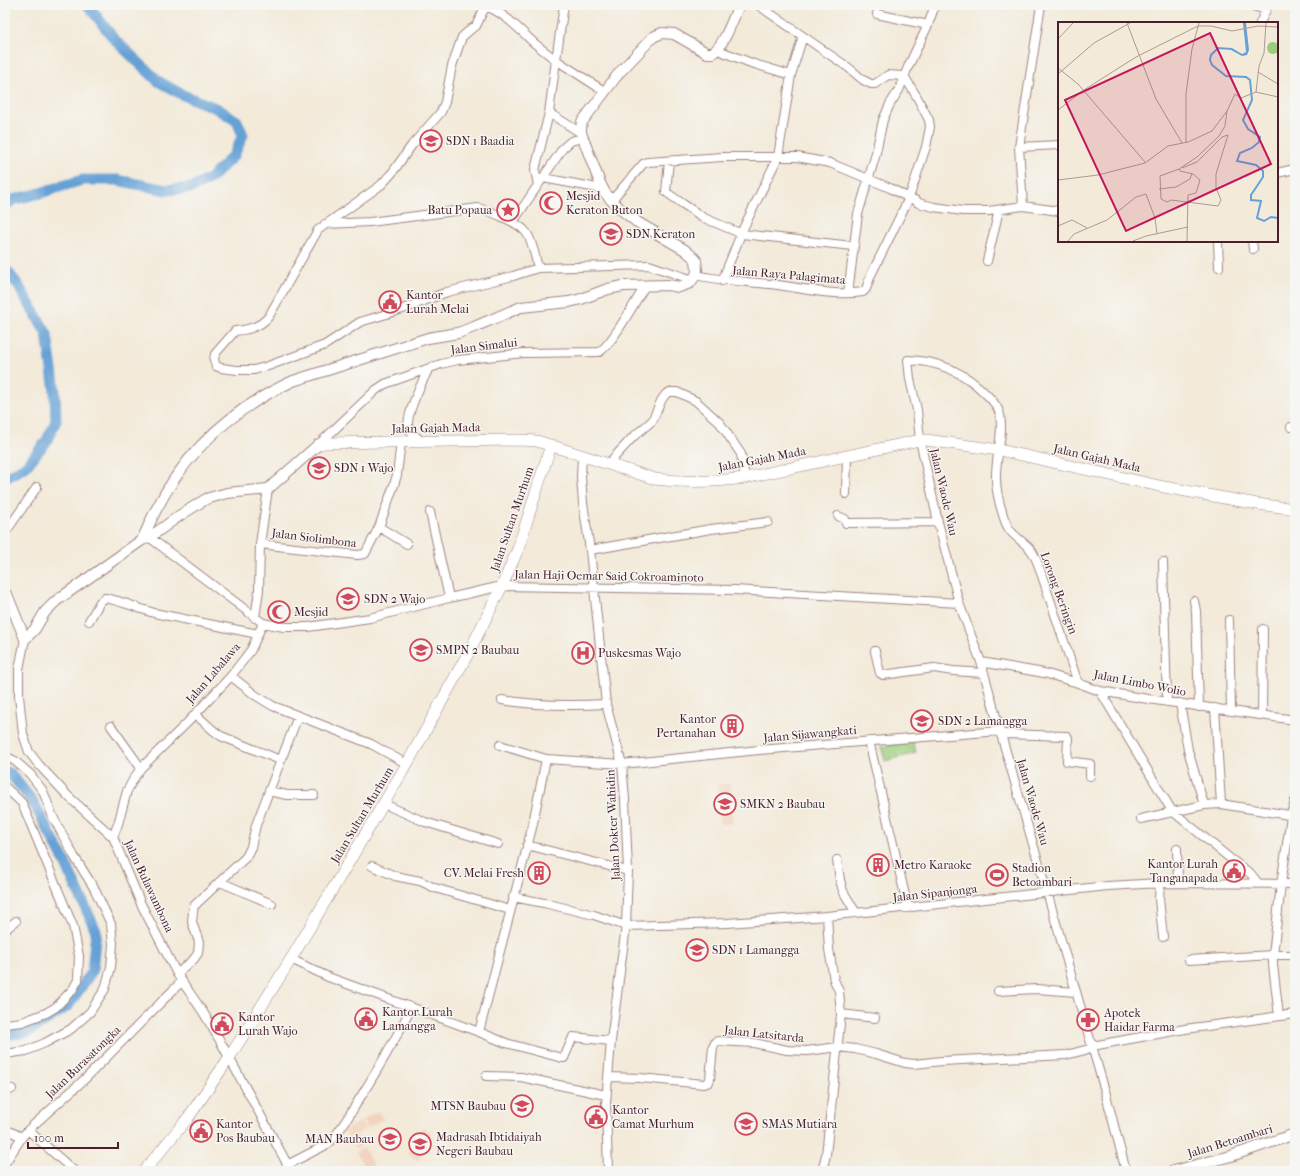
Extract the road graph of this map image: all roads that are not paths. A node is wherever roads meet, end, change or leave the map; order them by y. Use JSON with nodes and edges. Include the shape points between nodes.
{"nodes":[{"id":1,"x":486,"y":5,"type":"edge"},
{"id":2,"x":564,"y":5,"type":"edge"},
{"id":3,"x":739,"y":5,"type":"edge"},
{"id":4,"x":758,"y":5,"type":"edge"},
{"id":5,"x":935,"y":5,"type":"edge"},
{"id":6,"x":1041,"y":5,"type":"edge"},
{"id":7,"x":1250,"y":5,"type":"edge"},
{"id":8,"x":1268,"y":8,"type":"edge"},
{"id":9,"x":877,"y":14,"type":"dead end"},
{"id":10,"x":1261,"y":22,"type":"edge"},
{"id":11,"x":928,"y":26,"type":"junction"},
{"id":12,"x":803,"y":36,"type":"junction"},
{"id":13,"x":718,"y":50,"type":"junction"},
{"id":14,"x":556,"y":60,"type":"junction"},
{"id":15,"x":791,"y":76,"type":"junction"},
{"id":16,"x":904,"y":77,"type":"junction"},
{"id":17,"x":604,"y":91,"type":"junction"},
{"id":18,"x":549,"y":113,"type":"junction"},
{"id":19,"x":581,"y":136,"type":"junction"},
{"id":20,"x":1058,"y":145,"type":"edge"},
{"id":21,"x":1019,"y":147,"type":"junction"},
{"id":22,"x":778,"y":157,"type":"junction"},
{"id":23,"x":669,"y":161,"type":"junction"},
{"id":24,"x":1295,"y":169,"type":"edge"},
{"id":25,"x":1278,"y":173,"type":"edge"},
{"id":26,"x":543,"y":178,"type":"junction"},
{"id":27,"x":868,"y":178,"type":"junction"},
{"id":28,"x":538,"y":185,"type":"junction"},
{"id":29,"x":603,"y":189,"type":"junction"},
{"id":30,"x":909,"y":198,"type":"junction"},
{"id":31,"x":611,"y":201,"type":"junction"},
{"id":32,"x":1023,"y":206,"type":"junction"},
{"id":33,"x":999,"y":210,"type":"junction"},
{"id":34,"x":1058,"y":211,"type":"edge"},
{"id":35,"x":513,"y":222,"type":"junction"},
{"id":36,"x":325,"y":224,"type":"junction"},
{"id":37,"x":742,"y":234,"type":"junction"},
{"id":38,"x":1218,"y":242,"type":"edge"},
{"id":39,"x":853,"y":246,"type":"junction"},
{"id":40,"x":987,"y":261,"type":"dead end"},
{"id":41,"x":1219,"y":267,"type":"dead end"},
{"id":42,"x":538,"y":268,"type":"junction"},
{"id":43,"x":695,"y":278,"type":"junction"},
{"id":44,"x":722,"y":280,"type":"junction"},
{"id":45,"x":645,"y":286,"type":"junction"},
{"id":46,"x":848,"y":293,"type":"junction"},
{"id":47,"x":428,"y":370,"type":"junction"},
{"id":48,"x":920,"y":440,"type":"junction"},
{"id":49,"x":401,"y":441,"type":"junction"},
{"id":50,"x":422,"y":442,"type":"junction"},
{"id":51,"x":318,"y":445,"type":"junction"},
{"id":52,"x":551,"y":445,"type":"junction"},
{"id":53,"x":999,"y":450,"type":"junction"},
{"id":54,"x":582,"y":456,"type":"junction"},
{"id":55,"x":847,"y":456,"type":"junction"},
{"id":56,"x":608,"y":464,"type":"junction"},
{"id":57,"x":745,"y":478,"type":"junction"},
{"id":58,"x":37,"y":487,"type":"dead end"},
{"id":59,"x":268,"y":489,"type":"junction"},
{"id":60,"x":846,"y":494,"type":"dead end"},
{"id":61,"x":1295,"y":509,"type":"edge"},
{"id":62,"x":430,"y":512,"type":"dead end"},
{"id":63,"x":838,"y":516,"type":"dead end"},
{"id":64,"x":768,"y":522,"type":"dead end"},
{"id":65,"x":938,"y":522,"type":"junction"},
{"id":66,"x":378,"y":527,"type":"junction"},
{"id":67,"x":5,"y":533,"type":"edge"},
{"id":68,"x":146,"y":537,"type":"junction"},
{"id":69,"x":260,"y":544,"type":"junction"},
{"id":70,"x":407,"y":544,"type":"dead end"},
{"id":71,"x":590,"y":550,"type":"junction"},
{"id":72,"x":1163,"y":562,"type":"dead end"},
{"id":73,"x":502,"y":586,"type":"junction"},
{"id":74,"x":594,"y":587,"type":"junction"},
{"id":75,"x":5,"y":593,"type":"edge"},
{"id":76,"x":449,"y":598,"type":"junction"},
{"id":77,"x":1194,"y":601,"type":"dead end"},
{"id":78,"x":959,"y":603,"type":"junction"},
{"id":79,"x":255,"y":618,"type":"junction"},
{"id":80,"x":1229,"y":620,"type":"dead end"},
{"id":81,"x":89,"y":621,"type":"dead end"},
{"id":82,"x":263,"y":624,"type":"junction"},
{"id":83,"x":1262,"y":629,"type":"dead end"},
{"id":84,"x":258,"y":634,"type":"junction"},
{"id":85,"x":25,"y":639,"type":"junction"},
{"id":86,"x":875,"y":651,"type":"dead end"},
{"id":87,"x":982,"y":662,"type":"junction"},
{"id":88,"x":984,"y":673,"type":"junction"},
{"id":89,"x":231,"y":676,"type":"junction"},
{"id":90,"x":1078,"y":683,"type":"junction"},
{"id":91,"x":1100,"y":691,"type":"junction"},
{"id":92,"x":502,"y":700,"type":"dead end"},
{"id":93,"x":1167,"y":702,"type":"junction"},
{"id":94,"x":1180,"y":703,"type":"junction"},
{"id":95,"x":606,"y":704,"type":"junction"},
{"id":96,"x":1200,"y":707,"type":"junction"},
{"id":97,"x":1215,"y":708,"type":"junction"},
{"id":98,"x":1231,"y":711,"type":"junction"},
{"id":99,"x":196,"y":714,"type":"junction"},
{"id":100,"x":1262,"y":715,"type":"junction"},
{"id":101,"x":298,"y":716,"type":"junction"},
{"id":102,"x":1295,"y":720,"type":"edge"},
{"id":103,"x":112,"y":726,"type":"dead end"},
{"id":104,"x":1001,"y":733,"type":"junction"},
{"id":105,"x":868,"y":741,"type":"junction"},
{"id":106,"x":500,"y":745,"type":"dead end"},
{"id":107,"x":5,"y":756,"type":"edge"},
{"id":108,"x":546,"y":759,"type":"junction"},
{"id":109,"x":280,"y":760,"type":"junction"},
{"id":110,"x":407,"y":764,"type":"junction"},
{"id":111,"x":622,"y":764,"type":"junction"},
{"id":112,"x":140,"y":768,"type":"junction"},
{"id":113,"x":1090,"y":776,"type":"dead end"},
{"id":114,"x":5,"y":787,"type":"edge"},
{"id":115,"x":269,"y":791,"type":"junction"},
{"id":116,"x":314,"y":795,"type":"dead end"},
{"id":117,"x":1295,"y":801,"type":"edge"},
{"id":118,"x":384,"y":804,"type":"junction"},
{"id":119,"x":1221,"y":804,"type":"junction"},
{"id":120,"x":1204,"y":805,"type":"junction"},
{"id":121,"x":1172,"y":811,"type":"junction"},
{"id":122,"x":1293,"y":816,"type":"edge"},
{"id":123,"x":1141,"y":819,"type":"dead end"},
{"id":124,"x":113,"y":837,"type":"junction"},
{"id":125,"x":498,"y":844,"type":"dead end"},
{"id":126,"x":527,"y":845,"type":"junction"},
{"id":127,"x":1177,"y":850,"type":"dead end"},
{"id":128,"x":837,"y":860,"type":"dead end"},
{"id":129,"x":372,"y":866,"type":"dead end"},
{"id":130,"x":628,"y":871,"type":"junction"},
{"id":131,"x":220,"y":882,"type":"junction"},
{"id":132,"x":1160,"y":883,"type":"junction"},
{"id":133,"x":1178,"y":883,"type":"junction"},
{"id":134,"x":1258,"y":883,"type":"junction"},
{"id":135,"x":1281,"y":884,"type":"junction"},
{"id":136,"x":1295,"y":884,"type":"edge"},
{"id":137,"x":1047,"y":892,"type":"junction"},
{"id":138,"x":513,"y":897,"type":"junction"},
{"id":139,"x":272,"y":904,"type":"dead end"},
{"id":140,"x":908,"y":908,"type":"junction"},
{"id":141,"x":510,"y":910,"type":"junction"},
{"id":142,"x":856,"y":913,"type":"junction"},
{"id":143,"x":827,"y":916,"type":"junction"},
{"id":144,"x":16,"y":921,"type":"dead end"},
{"id":145,"x":626,"y":926,"type":"junction"},
{"id":146,"x":5,"y":930,"type":"edge"},
{"id":147,"x":1163,"y":937,"type":"dead end"},
{"id":148,"x":1273,"y":955,"type":"junction"},
{"id":149,"x":1295,"y":955,"type":"edge"},
{"id":150,"x":291,"y":959,"type":"junction"},
{"id":151,"x":1189,"y":960,"type":"dead end"},
{"id":152,"x":180,"y":977,"type":"junction"},
{"id":153,"x":998,"y":991,"type":"dead end"},
{"id":154,"x":1076,"y":992,"type":"junction"},
{"id":155,"x":411,"y":1008,"type":"junction"},
{"id":156,"x":841,"y":1014,"type":"junction"},
{"id":157,"x":1295,"y":1014,"type":"edge"},
{"id":158,"x":1280,"y":1016,"type":"junction"},
{"id":159,"x":876,"y":1018,"type":"dead end"},
{"id":160,"x":5,"y":1024,"type":"edge"},
{"id":161,"x":478,"y":1032,"type":"junction"},
{"id":162,"x":611,"y":1041,"type":"junction"},
{"id":163,"x":838,"y":1047,"type":"junction"},
{"id":164,"x":1092,"y":1047,"type":"junction"},
{"id":165,"x":5,"y":1054,"type":"edge"},
{"id":166,"x":229,"y":1058,"type":"junction"},
{"id":167,"x":486,"y":1076,"type":"dead end"},
{"id":168,"x":608,"y":1077,"type":"junction"},
{"id":169,"x":606,"y":1095,"type":"junction"},
{"id":170,"x":5,"y":1130,"type":"edge"},
{"id":171,"x":28,"y":1130,"type":"junction"},
{"id":172,"x":1295,"y":1134,"type":"edge"},
{"id":173,"x":22,"y":1138,"type":"junction"},
{"id":174,"x":1295,"y":1141,"type":"edge"},
{"id":175,"x":1232,"y":1158,"type":"junction"},
{"id":176,"x":5,"y":1163,"type":"edge"},
{"id":177,"x":289,"y":1168,"type":"edge"},
{"id":178,"x":74,"y":1171,"type":"edge"},
{"id":179,"x":144,"y":1171,"type":"edge"},
{"id":180,"x":608,"y":1171,"type":"edge"},
{"id":181,"x":822,"y":1171,"type":"edge"},
{"id":182,"x":1126,"y":1171,"type":"edge"},
{"id":183,"x":1173,"y":1171,"type":"edge"},
{"id":184,"x":1193,"y":1171,"type":"edge"}],
"edges":[{"from":1,"to":14,"type":"street","via":[[496,10]]},
{"from":1,"to":36,"type":"street","via":[[476,26],[462,37],[441,112],[381,185]]},
{"from":2,"to":14,"type":"street"},
{"from":3,"to":13,"type":"main road"},
{"from":4,"to":12,"type":"street"},
{"from":5,"to":11,"type":"street"},
{"from":6,"to":21,"type":"street"},
{"from":7,"to":8,"type":"street"},
{"from":8,"to":10,"type":"street"},
{"from":9,"to":11,"type":"street"},
{"from":11,"to":16,"type":"street"},
{"from":12,"to":15,"type":"street"},
{"from":12,"to":16,"type":"street","via":[[871,84],[888,75]]},
{"from":13,"to":15,"type":"street"},
{"from":13,"to":17,"type":"main road","via":[[707,53],[674,34],[662,33],[653,37]]},
{"from":14,"to":17,"type":"street"},
{"from":14,"to":18,"type":"street"},
{"from":15,"to":22,"type":"street"},
{"from":16,"to":27,"type":"street","via":[[883,120]]},
{"from":16,"to":30,"type":"street","via":[[929,120],[930,127]]},
{"from":17,"to":19,"type":"main road","via":[[582,122]]},
{"from":18,"to":19,"type":"street"},
{"from":18,"to":28,"type":"street","via":[[535,170]]},
{"from":19,"to":26,"type":"street","via":[[563,148]]},
{"from":19,"to":29,"type":"main road"},
{"from":20,"to":21,"type":"street"},
{"from":21,"to":32,"type":"street"},
{"from":22,"to":23,"type":"street","via":[[723,157]]},
{"from":22,"to":27,"type":"street","via":[[797,157],[830,163]]},
{"from":22,"to":37,"type":"street"},
{"from":23,"to":31,"type":"street","via":[[643,164]]},
{"from":23,"to":37,"type":"street","via":[[666,190],[668,194],[704,218]]},
{"from":24,"to":25,"type":"street"},
{"from":26,"to":28,"type":"street"},
{"from":26,"to":29,"type":"street"},
{"from":27,"to":30,"type":"street"},
{"from":27,"to":39,"type":"street","via":[[860,204]]},
{"from":28,"to":35,"type":"street"},
{"from":29,"to":31,"type":"main road"},
{"from":30,"to":33,"type":"street","via":[[918,203],[950,210]]},
{"from":30,"to":46,"type":"street","name":"Jalan Raya Palagimata","via":[[866,289]]},
{"from":31,"to":43,"type":"main road","via":[[637,222],[693,256],[697,265]]},
{"from":32,"to":33,"type":"street"},
{"from":32,"to":34,"type":"street"},
{"from":33,"to":40,"type":"street"},
{"from":35,"to":36,"type":"street","via":[[478,208],[370,222]]},
{"from":35,"to":42,"type":"street","via":[[526,232],[530,239]]},
{"from":36,"to":42,"type":"street","name":"Jalan Raya Palagimata","via":[[318,230],[264,322],[235,331],[215,354],[216,366],[254,370],[268,366],[325,344],[360,322],[447,292]]},
{"from":37,"to":39,"type":"street"},
{"from":37,"to":44,"type":"street"},
{"from":38,"to":41,"type":"street"},
{"from":39,"to":46,"type":"street"},
{"from":42,"to":43,"type":"street","name":"Jalan Raya Palagimata","via":[[649,265]]},
{"from":43,"to":44,"type":"street","name":"Jalan Raya Palagimata"},
{"from":43,"to":45,"type":"main road","via":[[683,286]]},
{"from":44,"to":46,"type":"street","name":"Jalan Raya Palagimata"},
{"from":45,"to":47,"type":"street","name":"Jalan Simalui","via":[[611,341],[599,352],[524,353],[458,360]]},
{"from":45,"to":68,"type":"main road","via":[[623,286],[569,302],[521,307],[458,333],[428,338],[284,385],[244,408],[212,434],[186,462],[156,509]]},
{"from":47,"to":50,"type":"street","via":[[416,395],[408,422],[409,430]]},
{"from":47,"to":51,"type":"street","name":"Jalan Simalui","via":[[386,384],[376,390]]},
{"from":48,"to":53,"type":"highway","name":"Jalan Gajah Mada"},
{"from":48,"to":53,"type":"street","name":"Jalan Waode Wau","via":[[908,360],[941,365],[976,384],[1000,413]]},
{"from":48,"to":55,"type":"highway","name":"Jalan Gajah Mada"},
{"from":48,"to":65,"type":"street","name":"Jalan Waode Wau"},
{"from":49,"to":50,"type":"highway","name":"Jalan Gajah Mada"},
{"from":49,"to":51,"type":"highway","name":"Jalan Gajah Mada"},
{"from":49,"to":66,"type":"street","name":"Jalan Siolimbona","via":[[397,474]]},
{"from":50,"to":52,"type":"highway","name":"Jalan Gajah Mada","via":[[521,440]]},
{"from":51,"to":59,"type":"main road"},
{"from":52,"to":54,"type":"highway","name":"Jalan Gajah Mada"},
{"from":52,"to":73,"type":"highway","name":"Jalan Sultan Murhum","via":[[518,549]]},
{"from":53,"to":61,"type":"highway","name":"Jalan Gajah Mada","via":[[1164,487]]},
{"from":53,"to":90,"type":"street","name":"Lorong Beringin","via":[[997,490],[1006,524],[1012,534],[1031,551],[1038,564]]},
{"from":54,"to":56,"type":"highway","name":"Jalan Gajah Mada"},
{"from":54,"to":71,"type":"street","name":"Jalan Dokter Wahidin","via":[[583,503]]},
{"from":55,"to":57,"type":"highway","name":"Jalan Gajah Mada"},
{"from":55,"to":60,"type":"street"},
{"from":56,"to":57,"type":"highway","name":"Jalan Gajah Mada","via":[[655,479],[671,481],[721,481]]},
{"from":56,"to":57,"type":"street","via":[[652,421],[666,394],[677,392],[696,401],[720,423],[741,454]]},
{"from":58,"to":67,"type":"street"},
{"from":59,"to":68,"type":"main road","via":[[227,492],[206,499]]},
{"from":59,"to":69,"type":"street"},
{"from":62,"to":76,"type":"street"},
{"from":63,"to":65,"type":"street","via":[[845,519],[846,523]]},
{"from":64,"to":71,"type":"street"},
{"from":65,"to":78,"type":"street","name":"Jalan Waode Wau"},
{"from":66,"to":69,"type":"street","name":"Jalan Siolimbona","via":[[365,554],[361,555]]},
{"from":66,"to":70,"type":"street"},
{"from":68,"to":79,"type":"street"},
{"from":68,"to":85,"type":"main road","via":[[56,602],[45,612],[35,629]]},
{"from":69,"to":79,"type":"street"},
{"from":71,"to":74,"type":"street","name":"Jalan Dokter Wahidin"},
{"from":72,"to":93,"type":"street"},
{"from":73,"to":74,"type":"street","name":"Jalan Haji Oemar Said Cokroaminoto"},
{"from":73,"to":76,"type":"street","name":"Jalan Haji Oemar Said Cokroaminoto"},
{"from":73,"to":110,"type":"highway","name":"Jalan Sultan Murhum"},
{"from":74,"to":78,"type":"street","name":"Jalan Haji Oemar Said Cokroaminoto","via":[[734,590]]},
{"from":74,"to":95,"type":"street","name":"Jalan Dokter Wahidin"},
{"from":75,"to":85,"type":"main road"},
{"from":76,"to":82,"type":"street","name":"Jalan Haji Oemar Said Cokroaminoto","via":[[370,618],[308,627]]},
{"from":77,"to":96,"type":"street"},
{"from":78,"to":87,"type":"street","name":"Jalan Waode Wau"},
{"from":79,"to":82,"type":"street"},
{"from":80,"to":98,"type":"street"},
{"from":81,"to":84,"type":"street","via":[[105,598],[154,613]]},
{"from":82,"to":84,"type":"street","name":"Jalan Labalawa"},
{"from":83,"to":100,"type":"street"},
{"from":84,"to":89,"type":"street","name":"Jalan Labalawa","via":[[251,650]]},
{"from":85,"to":124,"type":"street","name":"Jalan Bulawambona","via":[[19,669],[19,696],[23,734],[29,752],[68,796]]},
{"from":86,"to":88,"type":"street","via":[[880,674],[883,675],[934,668]]},
{"from":87,"to":88,"type":"street","name":"Jalan Waode Wau"},
{"from":87,"to":90,"type":"street","name":"Jalan Limbo Wolio","via":[[1044,673]]},
{"from":88,"to":104,"type":"street","name":"Jalan Waode Wau"},
{"from":89,"to":99,"type":"street","name":"Jalan Labalawa"},
{"from":89,"to":101,"type":"street","via":[[273,706]]},
{"from":90,"to":91,"type":"street","name":"Jalan Limbo Wolio"},
{"from":91,"to":93,"type":"street","name":"Jalan Limbo Wolio"},
{"from":91,"to":121,"type":"street"},
{"from":92,"to":95,"type":"street","via":[[574,706]]},
{"from":93,"to":94,"type":"street","name":"Jalan Limbo Wolio"},
{"from":94,"to":96,"type":"street","name":"Jalan Limbo Wolio"},
{"from":94,"to":120,"type":"street","via":[[1188,750]]},
{"from":95,"to":111,"type":"street","name":"Jalan Dokter Wahidin"},
{"from":96,"to":97,"type":"street","name":"Jalan Limbo Wolio"},
{"from":97,"to":98,"type":"street","name":"Jalan Limbo Wolio"},
{"from":97,"to":119,"type":"street"},
{"from":98,"to":100,"type":"street","name":"Jalan Limbo Wolio"},
{"from":99,"to":109,"type":"street","via":[[221,736]]},
{"from":99,"to":112,"type":"street","name":"Jalan Labalawa"},
{"from":100,"to":102,"type":"street","name":"Jalan Limbo Wolio"},
{"from":101,"to":109,"type":"street"},
{"from":101,"to":110,"type":"street","via":[[371,744]]},
{"from":103,"to":112,"type":"street"},
{"from":104,"to":105,"type":"street","name":"Jalan Sijawangkati"},
{"from":104,"to":113,"type":"street","name":"Jalan Sijawangkati","via":[[1067,736],[1067,761],[1090,764]]},
{"from":104,"to":137,"type":"street","name":"Jalan Waode Wau"},
{"from":105,"to":111,"type":"street","name":"Jalan Sijawangkati"},
{"from":105,"to":140,"type":"street"},
{"from":106,"to":108,"type":"street","name":"Jalan Sijawangkati"},
{"from":107,"to":165,"type":"street","via":[[30,774],[43,791],[53,817],[94,888],[111,924],[113,944],[111,967],[104,989],[90,1012],[71,1028],[45,1042],[26,1051]]},
{"from":108,"to":111,"type":"street","name":"Jalan Sijawangkati"},
{"from":108,"to":126,"type":"street"},
{"from":109,"to":115,"type":"street"},
{"from":110,"to":118,"type":"highway","name":"Jalan Sultan Murhum"},
{"from":111,"to":130,"type":"street","name":"Jalan Dokter Wahidin"},
{"from":112,"to":124,"type":"street","name":"Jalan Labalawa","via":[[127,791]]},
{"from":114,"to":160,"type":"street","via":[[22,804],[73,926],[79,956],[78,980],[56,1007],[46,1014],[22,1022]]},
{"from":115,"to":116,"type":"street","via":[[287,795]]},
{"from":115,"to":131,"type":"street","via":[[256,825],[251,848],[242,862]]},
{"from":117,"to":122,"type":"street"},
{"from":118,"to":125,"type":"street","via":[[425,822]]},
{"from":118,"to":150,"type":"highway","name":"Jalan Sultan Murhum"},
{"from":119,"to":120,"type":"street"},
{"from":119,"to":122,"type":"street"},
{"from":120,"to":121,"type":"street"},
{"from":121,"to":123,"type":"street"},
{"from":121,"to":134,"type":"street","via":[[1252,874]]},
{"from":122,"to":135,"type":"street"},
{"from":124,"to":152,"type":"street","name":"Jalan Bulawambona","via":[[141,904]]},
{"from":126,"to":130,"type":"street"},
{"from":126,"to":138,"type":"street"},
{"from":127,"to":133,"type":"street"},
{"from":128,"to":142,"type":"street","via":[[843,891]]},
{"from":129,"to":141,"type":"street","via":[[395,876],[420,881],[435,888]]},
{"from":130,"to":145,"type":"street","name":"Jalan Dokter Wahidin"},
{"from":131,"to":139,"type":"street"},
{"from":131,"to":152,"type":"street","name":"Jalan Burasatongka","via":[[194,906],[192,922],[199,942],[198,952]]},
{"from":132,"to":133,"type":"street","name":"Jalan Sipanjonga"},
{"from":132,"to":137,"type":"street","name":"Jalan Sipanjonga"},
{"from":132,"to":147,"type":"street"},
{"from":133,"to":134,"type":"street","name":"Jalan Sipanjonga"},
{"from":134,"to":135,"type":"street","name":"Jalan Sipanjonga"},
{"from":135,"to":136,"type":"street","name":"Jalan Sipanjonga"},
{"from":135,"to":148,"type":"street"},
{"from":137,"to":140,"type":"street","name":"Jalan Sipanjonga"},
{"from":137,"to":154,"type":"street","name":"Jalan Waode Wau"},
{"from":138,"to":141,"type":"street"},
{"from":138,"to":145,"type":"street","name":"Jalan Sipanjonga"},
{"from":140,"to":142,"type":"street","name":"Jalan Sipanjonga"},
{"from":141,"to":161,"type":"street"},
{"from":142,"to":143,"type":"street","name":"Jalan Sipanjonga"},
{"from":143,"to":145,"type":"street","name":"Jalan Sipanjonga","via":[[727,923]]},
{"from":143,"to":156,"type":"street","via":[[834,980],[839,991]]},
{"from":144,"to":146,"type":"street"},
{"from":145,"to":162,"type":"street","name":"Jalan Dokter Wahidin"},
{"from":148,"to":149,"type":"street"},
{"from":148,"to":151,"type":"street"},
{"from":148,"to":158,"type":"street"},
{"from":150,"to":155,"type":"street","via":[[328,977]]},
{"from":150,"to":166,"type":"highway","name":"Jalan Sultan Murhum"},
{"from":152,"to":166,"type":"street","name":"Jalan Bulawambona"},
{"from":152,"to":171,"type":"street","name":"Jalan Burasatongka","via":[[86,1078]]},
{"from":153,"to":154,"type":"street","via":[[1037,989]]},
{"from":154,"to":164,"type":"street","name":"Jalan Waode Wau"},
{"from":155,"to":161,"type":"street"},
{"from":155,"to":177,"type":"street","via":[[374,1077],[332,1140]]},
{"from":156,"to":159,"type":"street"},
{"from":156,"to":163,"type":"street"},
{"from":157,"to":158,"type":"street","name":"Jalan Latsitarda"},
{"from":158,"to":164,"type":"street","name":"Jalan Latsitarda","via":[[1185,1029]]},
{"from":161,"to":162,"type":"street","via":[[506,1043],[562,1058],[573,1037]]},
{"from":162,"to":168,"type":"street","name":"Jalan Dokter Wahidin"},
{"from":163,"to":164,"type":"street","name":"Jalan Latsitarda","via":[[914,1064],[1066,1055]]},
{"from":163,"to":168,"type":"street","name":"Jalan Latsitarda","via":[[807,1051],[787,1050],[754,1043],[718,1040],[713,1047],[710,1079],[704,1084]]},
{"from":163,"to":181,"type":"street"},
{"from":164,"to":182,"type":"street","name":"Jalan Waode Wau"},
{"from":166,"to":177,"type":"street","name":"Jalan Bulawambona"},
{"from":166,"to":179,"type":"highway","name":"Jalan Sultan Murhum","via":[[188,1118]]},
{"from":167,"to":169,"type":"street","via":[[521,1077]]},
{"from":168,"to":169,"type":"street","name":"Jalan Dokter Wahidin"},
{"from":169,"to":180,"type":"street","name":"Jalan Dokter Wahidin"},
{"from":170,"to":173,"type":"street"},
{"from":171,"to":173,"type":"street","name":"Jalan Burasatongka"},
{"from":171,"to":178,"type":"street"},
{"from":172,"to":175,"type":"main road","name":"Jalan Betoambari"},
{"from":173,"to":176,"type":"street","name":"Jalan Burasatongka"},
{"from":174,"to":175,"type":"main road","name":"Jalan Betoambari"},
{"from":175,"to":183,"type":"main road","name":"Jalan Betoambari"},
{"from":175,"to":184,"type":"main road","name":"Jalan Betoambari"}]}
